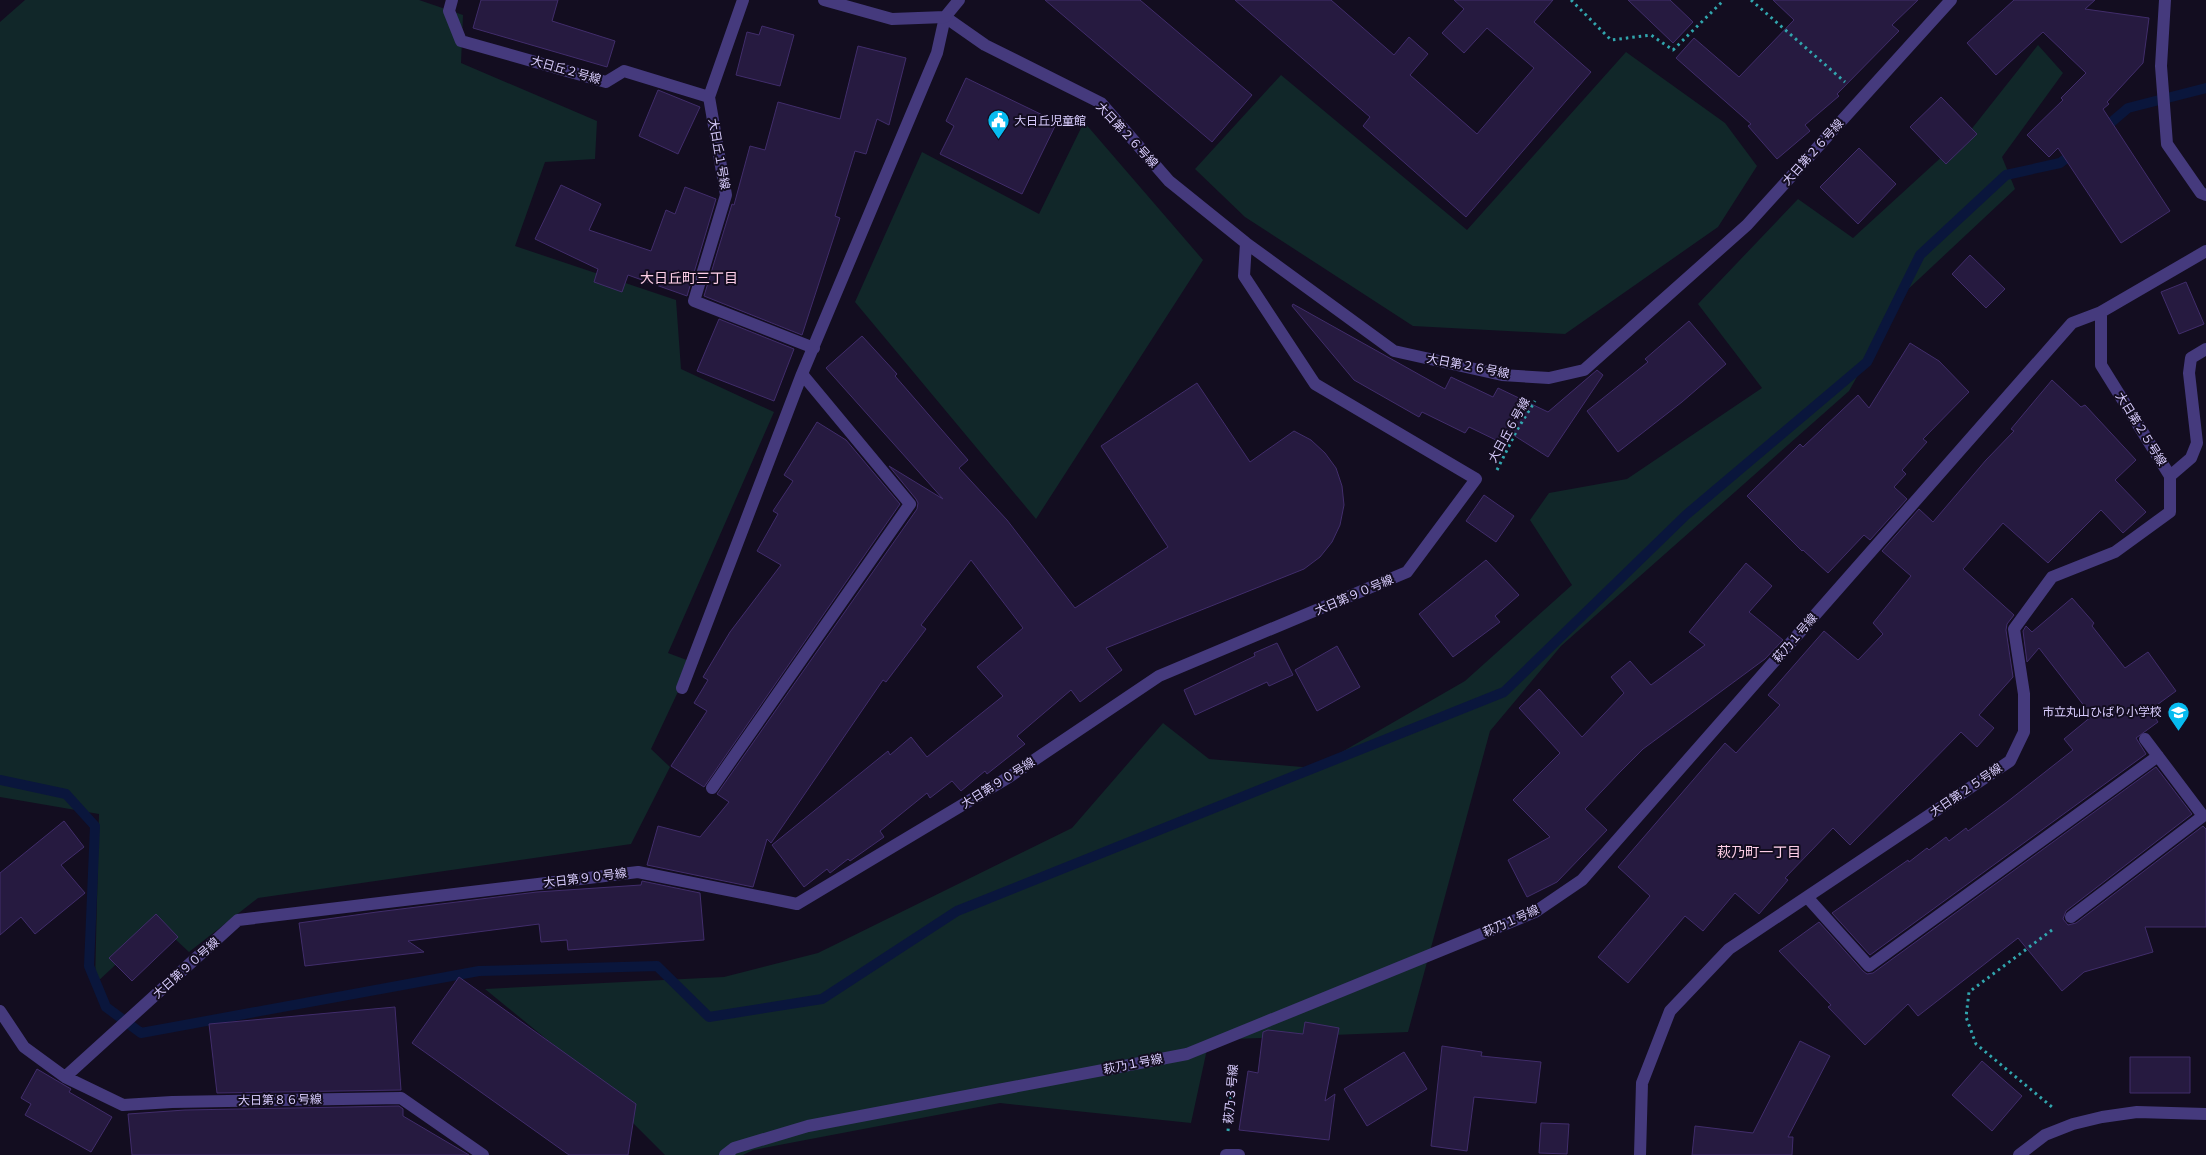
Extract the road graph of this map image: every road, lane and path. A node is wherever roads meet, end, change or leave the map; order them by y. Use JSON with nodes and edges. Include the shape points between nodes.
{"nodes":[{"id":1,"x":452,"y":0,"type":"edge"},
{"id":2,"x":743,"y":0,"type":"edge"},
{"id":3,"x":824,"y":0,"type":"edge"},
{"id":4,"x":959,"y":0,"type":"edge"},
{"id":5,"x":1571,"y":0,"type":"edge"},
{"id":6,"x":1724,"y":0,"type":"edge"},
{"id":7,"x":1751,"y":0,"type":"edge"},
{"id":8,"x":1951,"y":0,"type":"edge"},
{"id":9,"x":2165,"y":0,"type":"edge"},
{"id":10,"x":945,"y":16,"type":"junction"},
{"id":11,"x":709,"y":97,"type":"junction"},
{"id":12,"x":1862,"y":98,"type":"junction"},
{"id":13,"x":2206,"y":195,"type":"edge"},
{"id":14,"x":1246,"y":243,"type":"junction"},
{"id":15,"x":2206,"y":251,"type":"edge"},
{"id":16,"x":2101,"y":312,"type":"junction"},
{"id":17,"x":814,"y":348,"type":"junction"},
{"id":18,"x":2206,"y":349,"type":"edge"},
{"id":19,"x":802,"y":374,"type":"junction"},
{"id":20,"x":1549,"y":378,"type":"junction"},
{"id":21,"x":2170,"y":476,"type":"junction"},
{"id":22,"x":1476,"y":479,"type":"junction"},
{"id":23,"x":682,"y":688,"type":"dead end"},
{"id":24,"x":2145,"y":739,"type":"dead end"},
{"id":25,"x":2158,"y":756,"type":"junction"},
{"id":26,"x":712,"y":788,"type":"dead end"},
{"id":27,"x":1807,"y":897,"type":"junction"},
{"id":28,"x":2070,"y":916,"type":"joint"},
{"id":29,"x":0,"y":1011,"type":"edge"},
{"id":30,"x":1237,"y":1034,"type":"junction"},
{"id":31,"x":65,"y":1077,"type":"junction"},
{"id":32,"x":2206,"y":1114,"type":"edge"},
{"id":33,"x":2074,"y":1124,"type":"junction"},
{"id":34,"x":483,"y":1155,"type":"edge"},
{"id":35,"x":725,"y":1155,"type":"edge"},
{"id":36,"x":1230,"y":1155,"type":"edge"},
{"id":37,"x":1640,"y":1155,"type":"edge"},
{"id":38,"x":2019,"y":1155,"type":"edge"}],
"edges":[{"from":1,"to":11,"type":"street","name":"大日丘２号線","via":[[448,11],[461,41],[606,82],[624,71]]},
{"from":2,"to":11,"type":"street","name":"大日丘１号線"},
{"from":3,"to":10,"type":"street","via":[[892,19]]},
{"from":4,"to":10,"type":"street"},
{"from":5,"to":6,"type":"path","via":[[1611,40],[1651,35],[1673,50]]},
{"from":7,"to":12,"type":"path"},
{"from":8,"to":12,"type":"street","name":"大日第２６号線"},
{"from":9,"to":13,"type":"street","via":[[2161,76],[2167,144],[2201,193]]},
{"from":10,"to":14,"type":"street","name":"大日第２６号線","via":[[985,45],[1101,103],[1169,181]]},
{"from":10,"to":17,"type":"street","via":[[937,53]]},
{"from":11,"to":17,"type":"street","name":"大日丘１号線","via":[[726,195],[694,301]]},
{"from":12,"to":20,"type":"street","name":"大日第２６号線","via":[[1725,244],[1584,370]]},
{"from":14,"to":20,"type":"street","name":"大日第２６号線","via":[[1394,351],[1502,375]]},
{"from":14,"to":22,"type":"street","via":[[1244,276],[1315,384]]},
{"from":15,"to":16,"type":"street"},
{"from":16,"to":21,"type":"street","name":"大日第２５号線","via":[[2101,365]]},
{"from":16,"to":30,"type":"street","name":"萩乃１号線","via":[[2072,323],[1582,880],[1534,912]]},
{"from":17,"to":19,"type":"street"},
{"from":18,"to":21,"type":"street","via":[[2191,358],[2189,373],[2197,443],[2191,458]]},
{"from":19,"to":23,"type":"street"},
{"from":19,"to":26,"type":"street","via":[[910,504]]},
{"from":20,"to":22,"type":"path","name":"大日丘６号線","via":[[1516,430],[1497,471]]},
{"from":21,"to":27,"type":"street","name":"大日第２５号線","via":[[2170,512],[2115,552],[2052,577],[2014,628],[2024,694],[2024,732],[2010,761]]},
{"from":22,"to":31,"type":"street","name":"大日第９０号線","via":[[1407,572],[1159,676],[1009,778],[797,904],[638,872],[238,920]]},
{"from":24,"to":25,"type":"street"},
{"from":25,"to":27,"type":"street","via":[[1869,966]]},
{"from":25,"to":28,"type":"street","via":[[2203,816]]},
{"from":27,"to":37,"type":"street","name":"大日第２５号線","via":[[1729,949],[1670,1011],[1642,1083]]},
{"from":28,"to":33,"type":"path","via":[[1969,992],[1966,1017],[1976,1044]]},
{"from":29,"to":31,"type":"street","name":"大日第８６号線","via":[[24,1047]]},
{"from":30,"to":35,"type":"street","name":"萩乃１号線","via":[[1187,1054],[808,1126],[734,1148]]},
{"from":30,"to":36,"type":"path","name":"萩乃３号線"},
{"from":31,"to":34,"type":"street","name":"大日第８６号線","via":[[123,1105],[401,1098]]},
{"from":32,"to":33,"type":"street","via":[[2138,1112]]},
{"from":33,"to":38,"type":"street","via":[[2045,1136]]}]}
